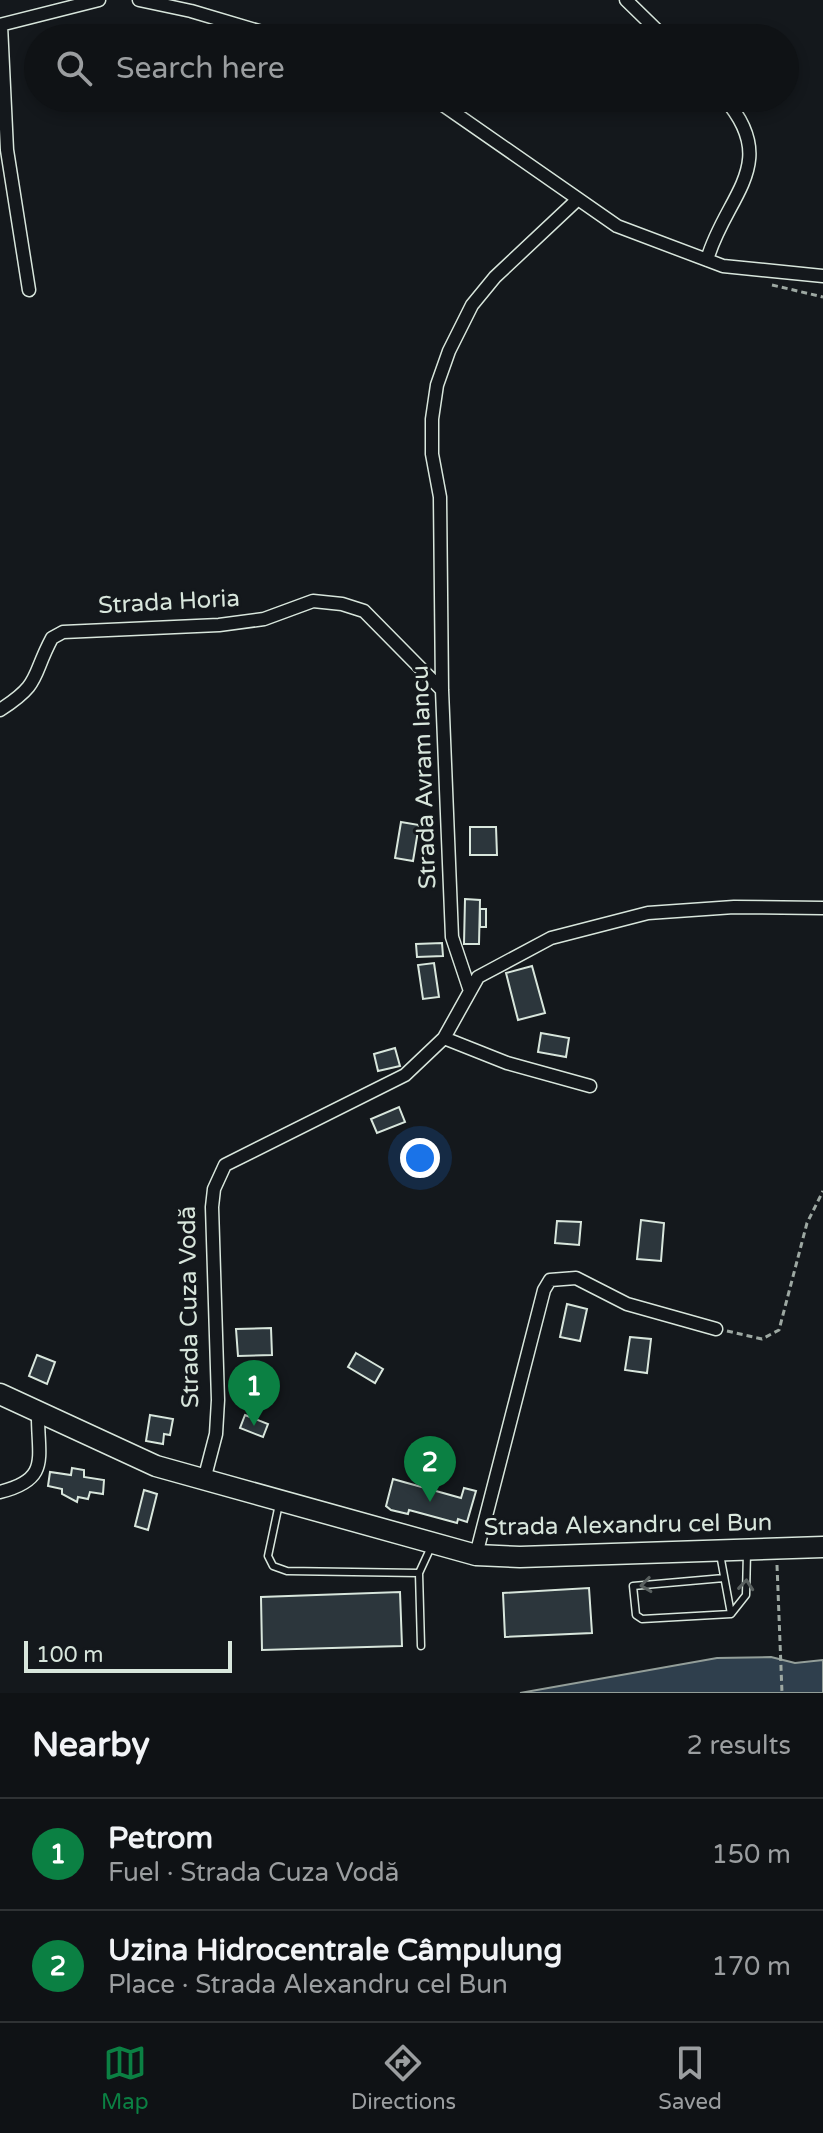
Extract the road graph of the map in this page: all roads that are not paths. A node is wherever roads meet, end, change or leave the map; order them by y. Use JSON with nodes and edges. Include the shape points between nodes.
{"nodes":[{"id":1,"x":99,"y":0,"type":"edge"},
{"id":2,"x":139,"y":0,"type":"edge"},
{"id":3,"x":626,"y":0,"type":"edge"},
{"id":4,"x":189,"y":6,"type":"edge"},
{"id":5,"x":241,"y":24,"type":"edge"},
{"id":6,"x":651,"y":24,"type":"edge"},
{"id":7,"x":0,"y":25,"type":"edge"},
{"id":8,"x":453,"y":112,"type":"edge"},
{"id":9,"x":734,"y":112,"type":"edge"},
{"id":10,"x":577,"y":200,"type":"junction"},
{"id":11,"x":707,"y":260,"type":"junction"},
{"id":12,"x":823,"y":276,"type":"edge"},
{"id":13,"x":29,"y":290,"type":"dead end"},
{"id":14,"x":442,"y":690,"type":"junction"},
{"id":15,"x":0,"y":710,"type":"edge"},
{"id":16,"x":823,"y":908,"type":"edge"},
{"id":17,"x":469,"y":988,"type":"junction"},
{"id":18,"x":444,"y":1038,"type":"junction"},
{"id":19,"x":590,"y":1086,"type":"dead end"},
{"id":20,"x":716,"y":1329,"type":"road end"},
{"id":21,"x":0,"y":1394,"type":"edge"},
{"id":22,"x":38,"y":1411,"type":"junction"},
{"id":23,"x":204,"y":1480,"type":"junction"},
{"id":24,"x":0,"y":1492,"type":"edge"},
{"id":25,"x":279,"y":1502,"type":"junction"},
{"id":26,"x":432,"y":1544,"type":"junction"},
{"id":27,"x":823,"y":1547,"type":"edge"},
{"id":28,"x":747,"y":1550,"type":"junction"},
{"id":29,"x":719,"y":1551,"type":"junction"},
{"id":30,"x":476,"y":1555,"type":"junction"},
{"id":31,"x":419,"y":1573,"type":"junction"},
{"id":32,"x":724,"y":1578,"type":"junction"},
{"id":33,"x":731,"y":1614,"type":"junction"},
{"id":34,"x":421,"y":1646,"type":"dead end"}],
"edges":[{"from":1,"to":7,"type":"street"},
{"from":2,"to":4,"type":"street"},
{"from":3,"to":6,"type":"street"},
{"from":4,"to":5,"type":"street"},
{"from":7,"to":13,"type":"street","via":[[7,150]]},
{"from":8,"to":10,"type":"street"},
{"from":9,"to":11,"type":"street","via":[[752,161]]},
{"from":10,"to":11,"type":"street","via":[[617,226]]},
{"from":10,"to":14,"type":"street","name":"Strada Avram Iancu","via":[[472,305],[437,385],[432,454],[440,497]]},
{"from":11,"to":12,"type":"street"},
{"from":14,"to":15,"type":"street","name":"Strada Horia","via":[[364,611],[313,601],[264,619],[219,625],[63,632],[52,638],[38,678],[26,693]]},
{"from":14,"to":17,"type":"street","name":"Strada Avram Iancu","via":[[452,937]]},
{"from":16,"to":17,"type":"street","name":"Strada Cuza Vodă","via":[[684,909],[600,923],[551,938],[490,967]]},
{"from":17,"to":18,"type":"street","name":"Strada Cuza Vodă"},
{"from":18,"to":19,"type":"street","via":[[507,1063]]},
{"from":18,"to":23,"type":"street","name":"Strada Cuza Vodă","via":[[405,1075],[225,1165],[212,1207],[218,1400]]},
{"from":20,"to":30,"type":"street","via":[[636,1307],[576,1278],[550,1280]]},
{"from":21,"to":22,"type":"highway"},
{"from":22,"to":23,"type":"highway","via":[[156,1466]]},
{"from":22,"to":24,"type":"street","via":[[35,1478]]},
{"from":23,"to":25,"type":"highway","name":"Strada Alexandru cel Bun"},
{"from":25,"to":26,"type":"highway","name":"Strada Alexandru cel Bun"},
{"from":25,"to":31,"type":"lane","via":[[268,1556],[273,1566],[287,1571]]},
{"from":26,"to":30,"type":"highway","name":"Strada Alexandru cel Bun"},
{"from":26,"to":31,"type":"lane"},
{"from":27,"to":28,"type":"highway","name":"Strada Alexandru cel Bun"},
{"from":28,"to":29,"type":"highway","name":"Strada Alexandru cel Bun"},
{"from":33,"to":28,"type":"lane","one_way":true,"via":[[746,1595]]},
{"from":29,"to":30,"type":"highway","name":"Strada Alexandru cel Bun"},
{"from":29,"to":32,"type":"lane"},
{"from":31,"to":34,"type":"lane"},
{"from":32,"to":33,"type":"lane"},
{"from":32,"to":33,"type":"lane","one_way":true,"via":[[633,1586],[636,1615],[642,1619]]}]}
